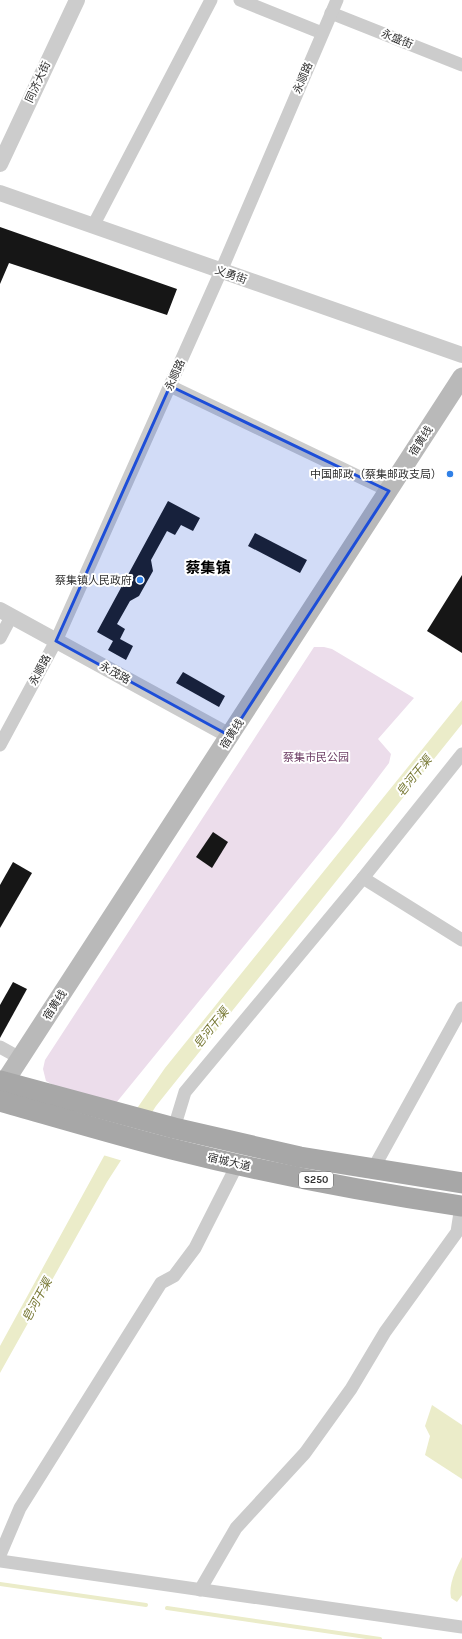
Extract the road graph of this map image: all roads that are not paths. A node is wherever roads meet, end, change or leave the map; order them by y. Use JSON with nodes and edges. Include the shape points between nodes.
{"nodes":[{"id":1,"x":77,"y":0,"type":"edge"},
{"id":2,"x":211,"y":0,"type":"edge"},
{"id":3,"x":240,"y":0,"type":"edge"},
{"id":4,"x":337,"y":0,"type":"edge"},
{"id":5,"x":331,"y":14,"type":"junction"},
{"id":6,"x":322,"y":33,"type":"junction"},
{"id":7,"x":462,"y":65,"type":"edge"},
{"id":8,"x":0,"y":164,"type":"edge"},
{"id":9,"x":0,"y":193,"type":"edge"},
{"id":10,"x":93,"y":226,"type":"junction"},
{"id":11,"x":221,"y":271,"type":"junction"},
{"id":12,"x":462,"y":355,"type":"edge"},
{"id":13,"x":462,"y":377,"type":"edge"},
{"id":14,"x":170,"y":386,"type":"junction"},
{"id":15,"x":389,"y":491,"type":"junction"},
{"id":16,"x":6,"y":614,"type":"edge"},
{"id":17,"x":0,"y":638,"type":"edge"},
{"id":18,"x":56,"y":641,"type":"junction"},
{"id":19,"x":230,"y":736,"type":"junction"},
{"id":20,"x":0,"y":745,"type":"edge"},
{"id":21,"x":462,"y":754,"type":"edge"},
{"id":22,"x":363,"y":878,"type":"junction"},
{"id":23,"x":462,"y":940,"type":"edge"},
{"id":24,"x":462,"y":1008,"type":"edge"},
{"id":25,"x":0,"y":1047,"type":"edge"},
{"id":26,"x":20,"y":1058,"type":"junction"},
{"id":27,"x":1,"y":1088,"type":"edge"},
{"id":28,"x":97,"y":1119,"type":"junction"},
{"id":29,"x":174,"y":1128,"type":"junction"},
{"id":30,"x":237,"y":1165,"type":"junction"},
{"id":31,"x":373,"y":1169,"type":"junction"},
{"id":32,"x":462,"y":1183,"type":"edge"},
{"id":33,"x":462,"y":1206,"type":"edge"},
{"id":34,"x":0,"y":1555,"type":"edge"},
{"id":35,"x":0,"y":1561,"type":"edge"},
{"id":36,"x":200,"y":1590,"type":"junction"},
{"id":37,"x":462,"y":1626,"type":"edge"}],
"edges":[{"from":1,"to":8,"type":"street","name":"同济大街"},
{"from":2,"to":10,"type":"street"},
{"from":3,"to":6,"type":"street"},
{"from":4,"to":5,"type":"street","name":"永顺路"},
{"from":5,"to":6,"type":"street","name":"永顺路"},
{"from":5,"to":7,"type":"street","name":"永盛街"},
{"from":6,"to":11,"type":"street","name":"永顺路"},
{"from":9,"to":10,"type":"street","name":"义勇街"},
{"from":10,"to":11,"type":"street","name":"义勇街"},
{"from":11,"to":12,"type":"street","name":"义勇街"},
{"from":11,"to":14,"type":"street","name":"永顺路"},
{"from":13,"to":15,"type":"main road","name":"宿黄线"},
{"from":14,"to":15,"type":"street"},
{"from":14,"to":18,"type":"street","name":"永顺路"},
{"from":15,"to":19,"type":"main road","name":"宿黄线"},
{"from":16,"to":17,"type":"street"},
{"from":16,"to":18,"type":"street","name":"永茂路"},
{"from":18,"to":19,"type":"street","name":"永茂路"},
{"from":18,"to":20,"type":"street","name":"永顺路"},
{"from":19,"to":26,"type":"main road","name":"宿黄线"},
{"from":21,"to":22,"type":"street"},
{"from":22,"to":23,"type":"street"},
{"from":22,"to":29,"type":"street","via":[[185,1092]]},
{"from":24,"to":31,"type":"street"},
{"from":25,"to":26,"type":"street"},
{"from":26,"to":27,"type":"main road","name":"宿黄线"},
{"from":27,"to":28,"type":"main road","name":"宿城大道","number":"S250"},
{"from":28,"to":29,"type":"main road","name":"宿城大道","number":"S250"},
{"from":28,"to":30,"type":"main road","name":"宿城大道","number":"S250","via":[[172,1149]]},
{"from":29,"to":31,"type":"main road","name":"宿城大道","number":"S250","via":[[300,1157]]},
{"from":30,"to":33,"type":"main road","name":"宿城大道","number":"S250","via":[[363,1190]]},
{"from":30,"to":34,"type":"street","via":[[195,1248],[174,1276],[161,1283],[20,1508]]},
{"from":31,"to":32,"type":"main road","name":"宿城大道","number":"S250"},
{"from":33,"to":36,"type":"street","via":[[457,1232],[385,1332],[351,1389],[305,1453],[236,1528]]},
{"from":35,"to":36,"type":"street"},
{"from":36,"to":37,"type":"street"}]}
